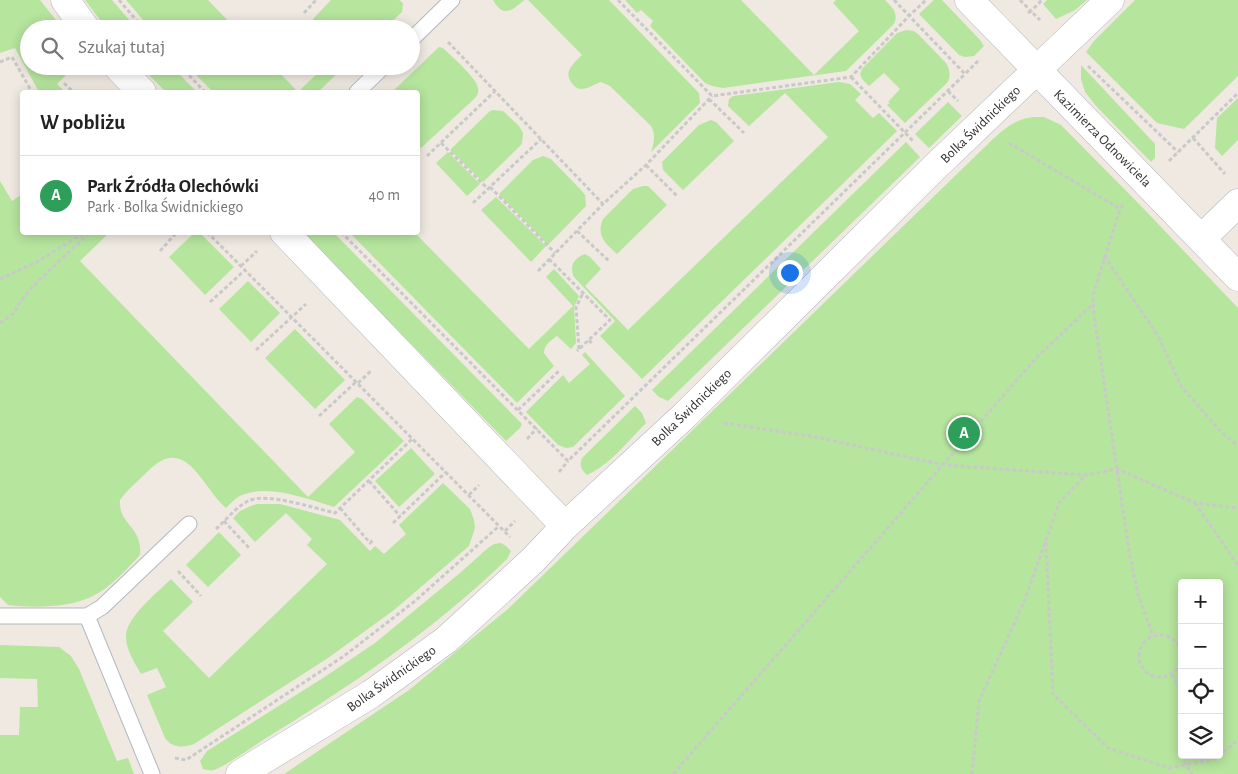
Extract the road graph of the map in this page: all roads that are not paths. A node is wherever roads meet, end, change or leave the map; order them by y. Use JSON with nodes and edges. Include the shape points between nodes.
{"nodes":[{"id":1,"x":65,"y":0,"type":"edge"},
{"id":2,"x":452,"y":0,"type":"edge"},
{"id":3,"x":969,"y":0,"type":"edge"},
{"id":4,"x":1110,"y":0,"type":"edge"},
{"id":5,"x":79,"y":20,"type":"edge"},
{"id":6,"x":420,"y":31,"type":"edge"},
{"id":7,"x":1036,"y":71,"type":"junction"},
{"id":8,"x":126,"y":75,"type":"edge"},
{"id":9,"x":374,"y":75,"type":"edge"},
{"id":10,"x":140,"y":90,"type":"edge"},
{"id":11,"x":358,"y":90,"type":"edge"},
{"id":12,"x":1238,"y":203,"type":"edge"},
{"id":13,"x":287,"y":235,"type":"edge"},
{"id":14,"x":1201,"y":239,"type":"junction"},
{"id":15,"x":1238,"y":276,"type":"edge"},
{"id":16,"x":189,"y":524,"type":"dead end"},
{"id":17,"x":565,"y":526,"type":"junction"},
{"id":18,"x":0,"y":616,"type":"edge"},
{"id":19,"x":88,"y":616,"type":"junction"},
{"id":20,"x":152,"y":774,"type":"edge"},
{"id":21,"x":240,"y":774,"type":"edge"}],
"edges":[{"from":1,"to":5,"type":"street"},
{"from":2,"to":6,"type":"lane"},
{"from":3,"to":7,"type":"street","name":"Kazimierza Odnowiciela"},
{"from":4,"to":7,"type":"street","name":"Bolka Świdnickiego"},
{"from":7,"to":14,"type":"street","name":"Kazimierza Odnowiciela"},
{"from":7,"to":17,"type":"street","name":"Bolka Świdnickiego","via":[[684,416]]},
{"from":8,"to":10,"type":"street"},
{"from":9,"to":11,"type":"lane"},
{"from":12,"to":14,"type":"street"},
{"from":13,"to":17,"type":"street"},
{"from":14,"to":15,"type":"street","name":"Kazimierza Odnowiciela"},
{"from":16,"to":19,"type":"lane","via":[[102,607]]},
{"from":17,"to":21,"type":"street","name":"Bolka Świdnickiego","via":[[446,640],[371,694]]},
{"from":18,"to":19,"type":"lane"},
{"from":19,"to":20,"type":"lane"}]}
